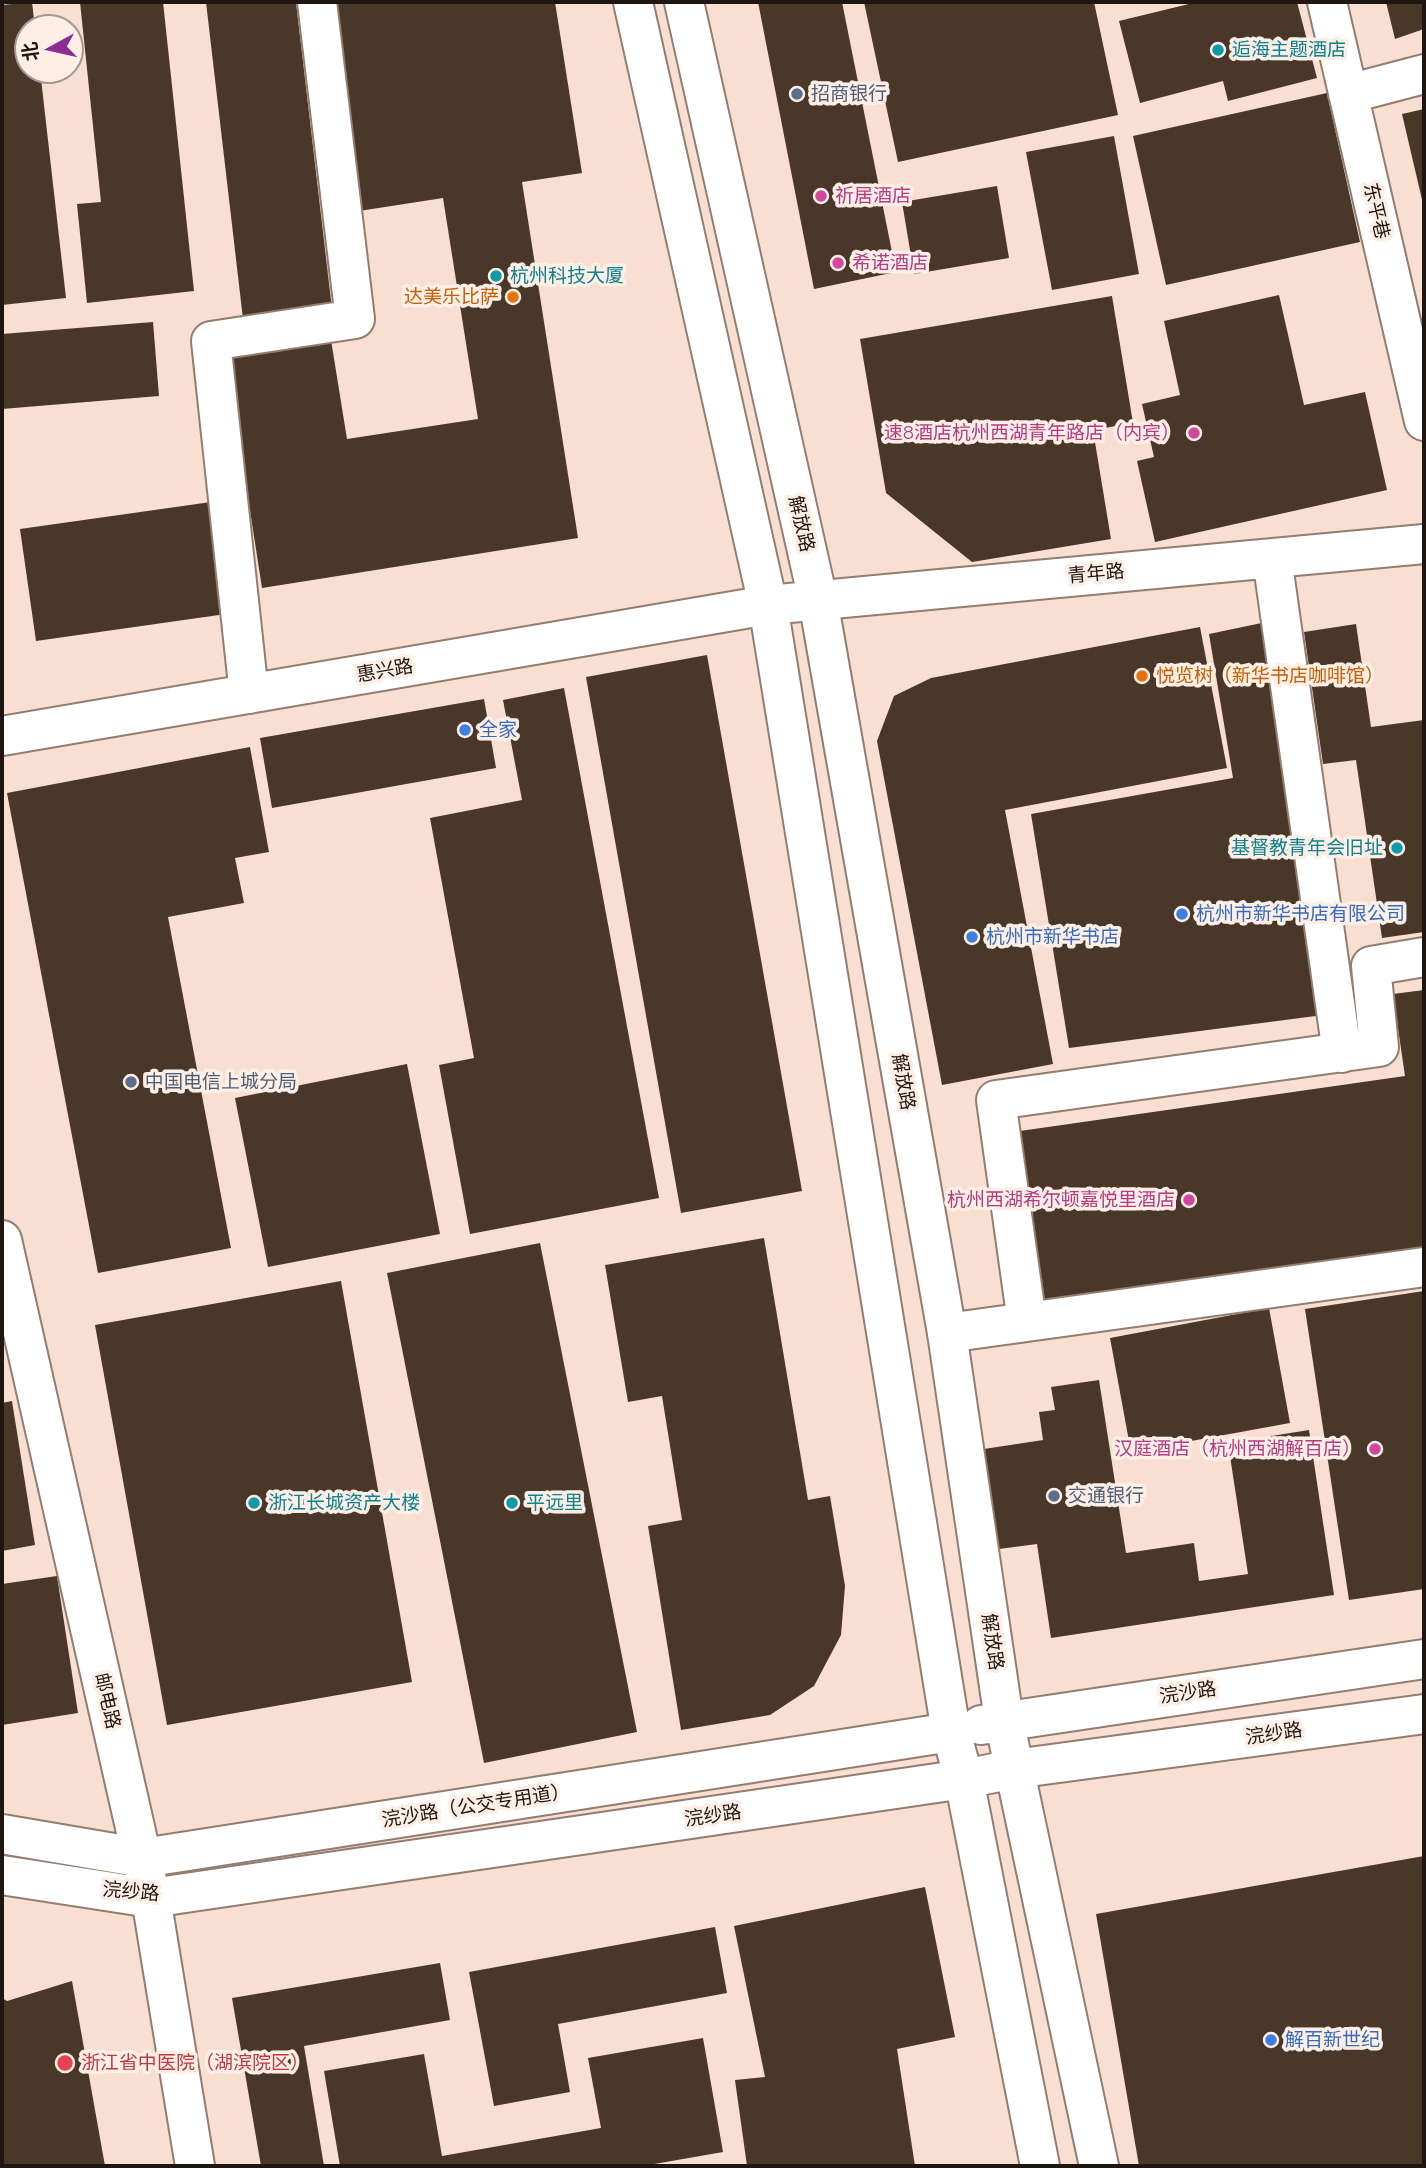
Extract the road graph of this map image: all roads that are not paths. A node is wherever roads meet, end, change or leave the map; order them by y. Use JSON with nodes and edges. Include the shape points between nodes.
{"nodes":[{"id":1,"x":317,"y":2,"type":"edge"},
{"id":2,"x":633,"y":2,"type":"edge"},
{"id":3,"x":684,"y":2,"type":"edge"},
{"id":4,"x":1327,"y":2,"type":"edge"},
{"id":5,"x":1424,"y":74,"type":"edge"},
{"id":6,"x":1348,"y":94,"type":"junction"},
{"id":7,"x":1424,"y":421,"type":"edge"},
{"id":8,"x":1424,"y":544,"type":"edge"},
{"id":9,"x":1272,"y":558,"type":"junction"},
{"id":10,"x":818,"y":600,"type":"junction"},
{"id":11,"x":768,"y":605,"type":"junction"},
{"id":12,"x":249,"y":694,"type":"junction"},
{"id":13,"x":2,"y":736,"type":"edge"},
{"id":14,"x":1424,"y":957,"type":"edge"},
{"id":15,"x":1342,"y":1053,"type":"junction"},
{"id":16,"x":2,"y":1240,"type":"edge"},
{"id":17,"x":1424,"y":1267,"type":"edge"},
{"id":18,"x":1027,"y":1322,"type":"junction"},
{"id":19,"x":947,"y":1333,"type":"junction"},
{"id":20,"x":1424,"y":1658,"type":"edge"},
{"id":21,"x":1424,"y":1714,"type":"edge"},
{"id":22,"x":1004,"y":1720,"type":"junction"},
{"id":23,"x":951,"y":1732,"type":"junction"},
{"id":24,"x":1014,"y":1769,"type":"junction"},
{"id":25,"x":964,"y":1779,"type":"junction"},
{"id":26,"x":2,"y":1835,"type":"edge"},
{"id":27,"x":143,"y":1858,"type":"junction"},
{"id":28,"x":2,"y":1875,"type":"edge"},
{"id":29,"x":151,"y":1898,"type":"junction"},
{"id":30,"x":195,"y":2166,"type":"edge"},
{"id":31,"x":1040,"y":2166,"type":"edge"},
{"id":32,"x":1099,"y":2166,"type":"edge"}],
"edges":[{"from":1,"to":12,"type":"main road","via":[[355,319],[211,341]]},
{"from":2,"to":11,"type":"main road"},
{"from":3,"to":10,"type":"main road","name":"解放路"},
{"from":4,"to":6,"type":"main road","name":"东平巷"},
{"from":5,"to":6,"type":"main road"},
{"from":6,"to":7,"type":"main road","name":"东平巷"},
{"from":8,"to":9,"type":"main road","name":"青年路"},
{"from":9,"to":10,"type":"main road","name":"青年路"},
{"from":9,"to":15,"type":"main road"},
{"from":10,"to":11,"type":"main road","name":"青年路"},
{"from":10,"to":19,"type":"main road","name":"解放路"},
{"from":11,"to":12,"type":"main road","name":"惠兴路"},
{"from":11,"to":23,"type":"main road"},
{"from":12,"to":13,"type":"main road","name":"惠兴路"},
{"from":14,"to":15,"type":"main road","via":[[1371,966],[1380,1048]]},
{"from":15,"to":18,"type":"main road","via":[[996,1100]]},
{"from":16,"to":27,"type":"main road","name":"邮电路"},
{"from":17,"to":18,"type":"main road"},
{"from":18,"to":19,"type":"main road"},
{"from":19,"to":22,"type":"main road","name":"解放路"},
{"from":20,"to":22,"type":"main road","name":"浣沙路"},
{"from":21,"to":24,"type":"main road","name":"浣纱路"},
{"from":22,"to":23,"type":"main road","name":"浣沙路"},
{"from":22,"to":24,"type":"main road","name":"解放路"},
{"from":23,"to":25,"type":"main road"},
{"from":23,"to":27,"type":"main road","name":"浣沙路（公交专用道）"},
{"from":24,"to":25,"type":"main road","name":"浣纱路"},
{"from":24,"to":32,"type":"main road","name":"解放路"},
{"from":25,"to":29,"type":"main road","name":"浣纱路"},
{"from":25,"to":31,"type":"main road"},
{"from":26,"to":27,"type":"main road","name":"浣沙路（公交专用道）"},
{"from":27,"to":29,"type":"main road","name":"邮电路"},
{"from":28,"to":29,"type":"main road","name":"浣纱路"},
{"from":29,"to":30,"type":"main road","name":"邮电路"}]}
